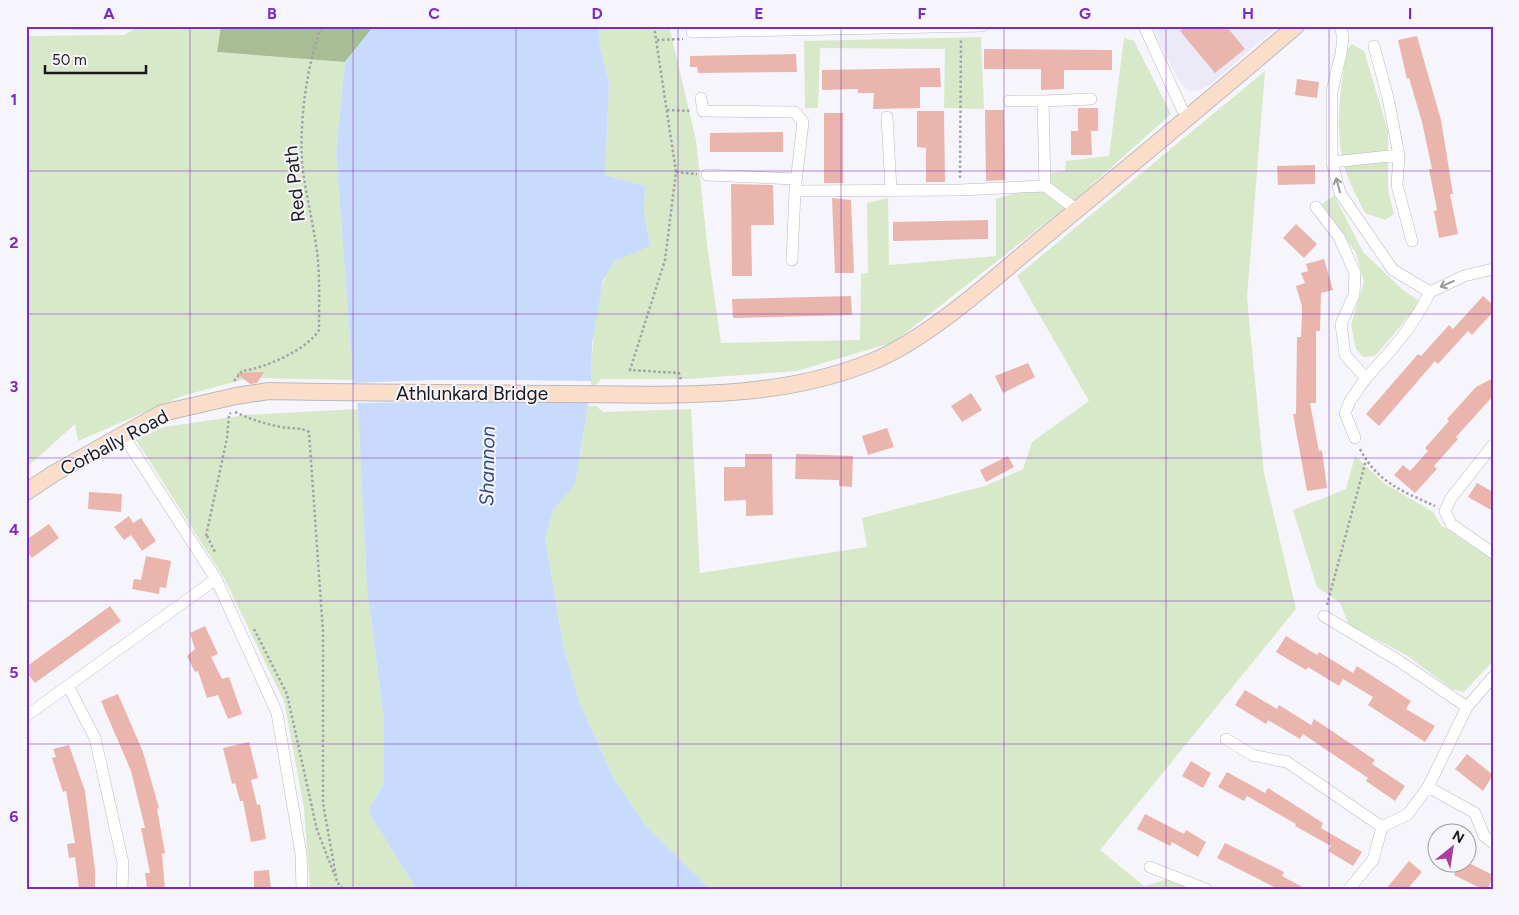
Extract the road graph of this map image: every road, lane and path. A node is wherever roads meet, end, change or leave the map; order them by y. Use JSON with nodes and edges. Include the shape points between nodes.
{"nodes":[{"id":1,"x":74,"y":26,"type":"edge"},
{"id":2,"x":102,"y":26,"type":"edge"},
{"id":3,"x":322,"y":26,"type":"edge"},
{"id":4,"x":654,"y":26,"type":"edge"},
{"id":5,"x":974,"y":26,"type":"edge"},
{"id":6,"x":982,"y":26,"type":"edge"},
{"id":7,"x":1144,"y":26,"type":"edge"},
{"id":8,"x":1296,"y":26,"type":"edge"},
{"id":9,"x":1340,"y":26,"type":"edge"},
{"id":10,"x":960,"y":27,"type":"edge"},
{"id":11,"x":846,"y":28,"type":"edge"},
{"id":12,"x":692,"y":32,"type":"joint"},
{"id":13,"x":656,"y":40,"type":"junction"},
{"id":14,"x":1374,"y":46,"type":"dead end"},
{"id":15,"x":701,"y":98,"type":"dead end"},
{"id":16,"x":1092,"y":99,"type":"dead end"},
{"id":17,"x":1009,"y":101,"type":"dead end"},
{"id":18,"x":1043,"y":101,"type":"junction"},
{"id":19,"x":667,"y":110,"type":"junction"},
{"id":20,"x":703,"y":116,"type":"junction"},
{"id":21,"x":887,"y":117,"type":"dead end"},
{"id":22,"x":1189,"y":117,"type":"junction"},
{"id":23,"x":1399,"y":155,"type":"junction"},
{"id":24,"x":1332,"y":162,"type":"junction"},
{"id":25,"x":676,"y":172,"type":"junction"},
{"id":26,"x":707,"y":176,"type":"joint"},
{"id":27,"x":796,"y":179,"type":"junction"},
{"id":28,"x":1045,"y":186,"type":"junction"},
{"id":29,"x":891,"y":190,"type":"junction"},
{"id":30,"x":960,"y":190,"type":"junction"},
{"id":31,"x":795,"y":191,"type":"junction"},
{"id":32,"x":1316,"y":207,"type":"dead end"},
{"id":33,"x":1077,"y":210,"type":"junction"},
{"id":34,"x":1412,"y":240,"type":"dead end"},
{"id":35,"x":792,"y":260,"type":"dead end"},
{"id":36,"x":1493,"y":269,"type":"edge"},
{"id":37,"x":1430,"y":292,"type":"junction"},
{"id":38,"x":242,"y":371,"type":"dead end"},
{"id":39,"x":1366,"y":378,"type":"junction"},
{"id":40,"x":355,"y":393,"type":"joint"},
{"id":41,"x":685,"y":394,"type":"junction"},
{"id":42,"x":235,"y":404,"type":"junction"},
{"id":43,"x":123,"y":435,"type":"junction"},
{"id":44,"x":1355,"y":438,"type":"joint"},
{"id":45,"x":1493,"y":445,"type":"edge"},
{"id":46,"x":1366,"y":460,"type":"junction"},
{"id":47,"x":26,"y":492,"type":"edge"},
{"id":48,"x":1445,"y":511,"type":"junction"},
{"id":49,"x":1493,"y":553,"type":"edge"},
{"id":50,"x":201,"y":560,"type":"junction"},
{"id":51,"x":216,"y":579,"type":"junction"},
{"id":52,"x":1324,"y":616,"type":"joint"},
{"id":53,"x":1493,"y":676,"type":"edge"},
{"id":54,"x":68,"y":686,"type":"junction"},
{"id":55,"x":1467,"y":707,"type":"junction"},
{"id":56,"x":26,"y":716,"type":"edge"},
{"id":57,"x":1226,"y":739,"type":"dead end"},
{"id":58,"x":1428,"y":787,"type":"junction"},
{"id":59,"x":1382,"y":827,"type":"junction"},
{"id":60,"x":1493,"y":843,"type":"edge"},
{"id":61,"x":1150,"y":867,"type":"dead end"},
{"id":62,"x":122,"y":889,"type":"edge"},
{"id":63,"x":302,"y":889,"type":"edge"},
{"id":64,"x":342,"y":889,"type":"edge"},
{"id":65,"x":1206,"y":889,"type":"edge"},
{"id":66,"x":1349,"y":889,"type":"edge"}],
"edges":[{"from":1,"to":2,"type":"lane"},
{"from":3,"to":38,"type":"path","name":"Red Path","via":[[313,46],[307,78],[303,130],[303,170],[317,253],[319,330],[314,340],[274,361]]},
{"from":4,"to":13,"type":"path"},
{"from":5,"to":6,"type":"street"},
{"from":5,"to":10,"type":"street"},
{"from":7,"to":22,"type":"street"},
{"from":8,"to":22,"type":"main road","name":"Athlunkard Bridge"},
{"from":9,"to":24,"type":"street","via":[[1342,46],[1332,91]]},
{"from":10,"to":11,"type":"street"},
{"from":10,"to":30,"type":"path"},
{"from":11,"to":12,"type":"street"},
{"from":12,"to":13,"type":"path","via":[[684,39]]},
{"from":13,"to":19,"type":"path"},
{"from":14,"to":23,"type":"street"},
{"from":15,"to":20,"type":"street"},
{"from":16,"to":18,"type":"street"},
{"from":17,"to":18,"type":"street"},
{"from":18,"to":28,"type":"street"},
{"from":19,"to":20,"type":"path"},
{"from":19,"to":25,"type":"path"},
{"from":20,"to":27,"type":"street","via":[[795,112],[803,122]]},
{"from":21,"to":29,"type":"street"},
{"from":22,"to":33,"type":"main road","name":"Athlunkard Bridge"},
{"from":23,"to":24,"type":"street"},
{"from":23,"to":34,"type":"street","via":[[1396,185]]},
{"from":37,"to":24,"type":"street","one_way":true,"via":[[1393,270],[1340,193]]},
{"from":25,"to":26,"type":"path"},
{"from":25,"to":41,"type":"path","via":[[665,260],[630,370],[679,373]]},
{"from":26,"to":27,"type":"street"},
{"from":27,"to":31,"type":"street"},
{"from":28,"to":30,"type":"street"},
{"from":28,"to":33,"type":"street"},
{"from":29,"to":30,"type":"street"},
{"from":29,"to":31,"type":"street"},
{"from":31,"to":35,"type":"street"},
{"from":32,"to":39,"type":"street","via":[[1339,237],[1355,273],[1354,295],[1341,324],[1345,354]]},
{"from":33,"to":41,"type":"main road","name":"Athlunkard Bridge","via":[[906,346],[819,381],[756,391]]},
{"from":36,"to":37,"type":"street","one_way":true,"via":[[1464,276]]},
{"from":37,"to":39,"type":"street","via":[[1418,318]]},
{"from":39,"to":44,"type":"street","via":[[1345,413]]},
{"from":40,"to":41,"type":"main road","name":"Athlunkard Bridge"},
{"from":40,"to":42,"type":"main road","name":"Corbally Road","via":[[269,391]]},
{"from":42,"to":43,"type":"main road","name":"Corbally Road","via":[[162,413]]},
{"from":42,"to":50,"type":"path","via":[[229,414],[227,438]]},
{"from":42,"to":64,"type":"path","via":[[252,420],[309,432],[323,632],[323,803],[337,882]]},
{"from":43,"to":47,"type":"main road","name":"Corbally Road"},
{"from":43,"to":50,"type":"street"},
{"from":44,"to":46,"type":"path"},
{"from":45,"to":48,"type":"street","via":[[1451,498]]},
{"from":46,"to":48,"type":"path","via":[[1388,484]]},
{"from":46,"to":52,"type":"path"},
{"from":48,"to":49,"type":"street","via":[[1451,524]]},
{"from":50,"to":51,"type":"street"},
{"from":51,"to":54,"type":"street"},
{"from":51,"to":63,"type":"street","via":[[277,713],[301,854]]},
{"from":52,"to":55,"type":"street"},
{"from":53,"to":55,"type":"street"},
{"from":54,"to":56,"type":"street"},
{"from":54,"to":62,"type":"street","via":[[95,738],[123,864]]},
{"from":55,"to":58,"type":"street"},
{"from":57,"to":59,"type":"street","via":[[1252,755],[1287,762]]},
{"from":58,"to":59,"type":"street","via":[[1408,814]]},
{"from":58,"to":60,"type":"street","via":[[1475,813],[1484,836]]},
{"from":59,"to":66,"type":"street","via":[[1373,860]]},
{"from":61,"to":65,"type":"street"}]}
